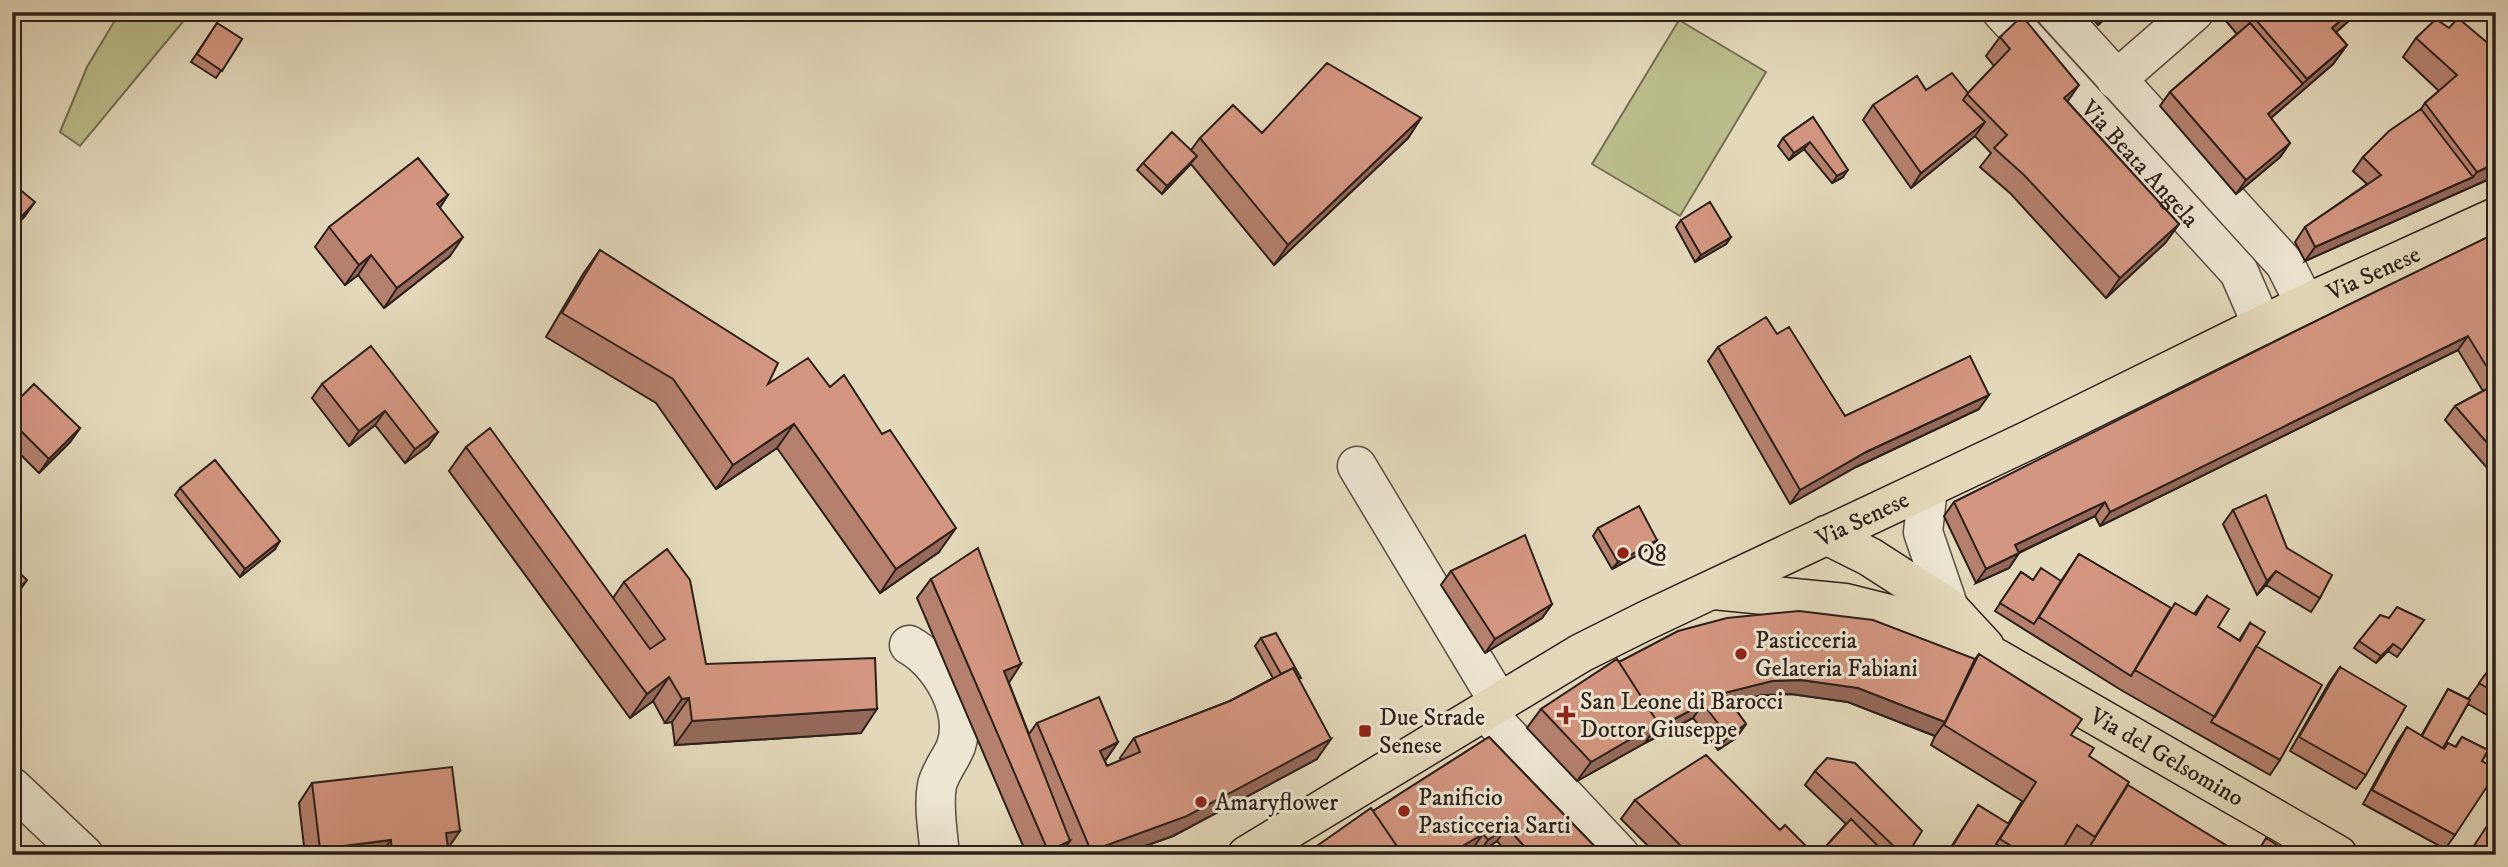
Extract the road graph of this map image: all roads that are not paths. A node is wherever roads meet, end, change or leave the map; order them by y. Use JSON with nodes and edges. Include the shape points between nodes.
{"nodes":[{"id":1,"x":2001,"y":12,"type":"edge"},
{"id":2,"x":2056,"y":12,"type":"edge"},
{"id":3,"x":2194,"y":12,"type":"edge"},
{"id":4,"x":2116,"y":80,"type":"junction"},
{"id":5,"x":2496,"y":216,"type":"edge"},
{"id":6,"x":2305,"y":304,"type":"junction"},
{"id":7,"x":2262,"y":325,"type":"junction"},
{"id":8,"x":1357,"y":466,"type":"dead end"},
{"id":9,"x":1928,"y":488,"type":"junction"},
{"id":10,"x":1826,"y":535,"type":"junction"},
{"id":11,"x":1711,"y":590,"type":"junction"},
{"id":12,"x":1949,"y":608,"type":"junction"},
{"id":13,"x":909,"y":645,"type":"dead end"},
{"id":14,"x":1996,"y":658,"type":"junction"},
{"id":15,"x":1493,"y":708,"type":"junction"},
{"id":16,"x":12,"y":787,"type":"edge"},
{"id":17,"x":84,"y":855,"type":"edge"},
{"id":18,"x":940,"y":855,"type":"edge"},
{"id":19,"x":1247,"y":855,"type":"edge"},
{"id":20,"x":1620,"y":855,"type":"edge"},
{"id":21,"x":2338,"y":855,"type":"edge"}],
"edges":[{"from":1,"to":7,"type":"street","name":"Via Beata Angela","via":[[2239,272]]},
{"from":2,"to":4,"type":"street","name":"Via Beata Angela"},
{"from":3,"to":4,"type":"street","name":"Via Beata Angela"},
{"from":4,"to":6,"type":"street","name":"Via Beata Angela","via":[[2285,264]]},
{"from":5,"to":6,"type":"main road","name":"Via Senese"},
{"from":6,"to":7,"type":"main road","name":"Via Senese"},
{"from":7,"to":9,"type":"main road","name":"Via Senese"},
{"from":8,"to":15,"type":"street"},
{"from":9,"to":10,"type":"main road","name":"Via Senese"},
{"from":9,"to":12,"type":"street","name":"Via del Gelsomino","via":[[1923,532]]},
{"from":10,"to":11,"type":"main road","name":"Via Senese"},
{"from":10,"to":12,"type":"main road","name":"Via del Gelsomino","via":[[1870,557]]},
{"from":11,"to":14,"type":"main road","name":"Via del Gelsomino","via":[[1844,603],[1896,616]]},
{"from":11,"to":15,"type":"main road","name":"Via Senese","via":[[1581,653]]},
{"from":12,"to":14,"type":"main road","name":"Via del Gelsomino"},
{"from":13,"to":18,"type":"street","via":[[921,652],[954,698],[960,725],[956,747],[937,786]]},
{"from":14,"to":21,"type":"main road","name":"Via del Gelsomino"},
{"from":15,"to":19,"type":"main road","name":"Via Senese"},
{"from":15,"to":20,"type":"street"},
{"from":16,"to":17,"type":"street"}]}
